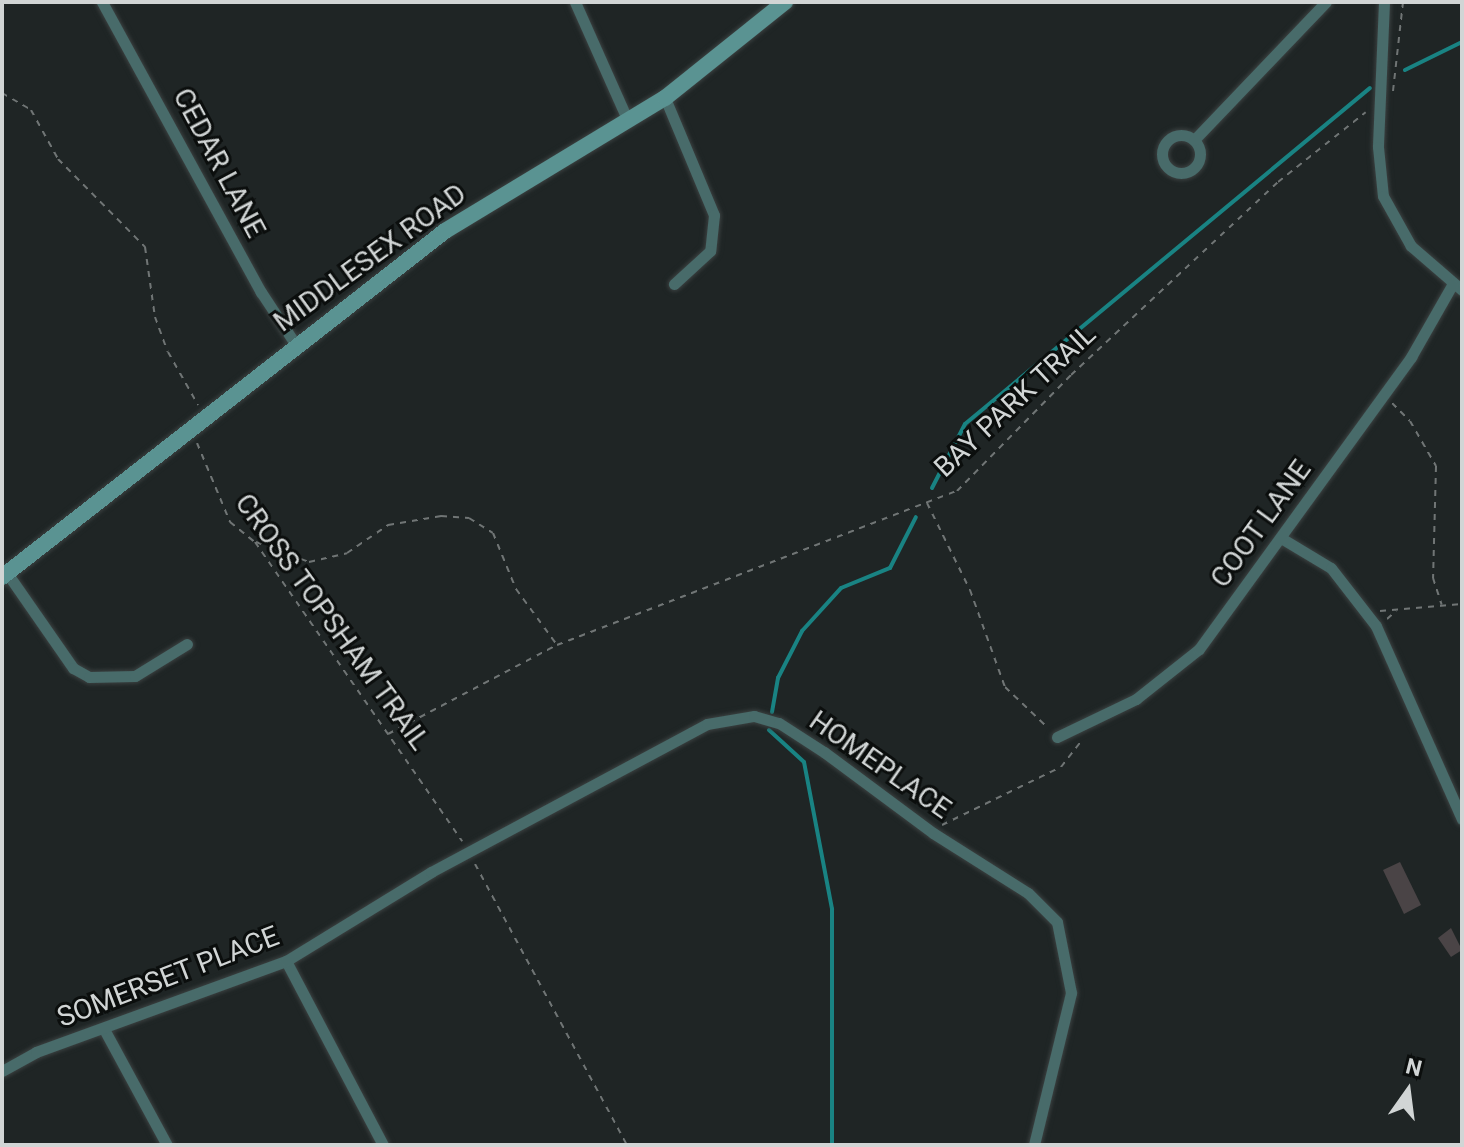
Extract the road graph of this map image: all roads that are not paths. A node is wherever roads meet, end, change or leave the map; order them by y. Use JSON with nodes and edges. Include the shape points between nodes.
{"nodes":[{"id":1,"x":102,"y":2,"type":"edge"},
{"id":2,"x":575,"y":2,"type":"edge"},
{"id":3,"x":785,"y":2,"type":"edge"},
{"id":4,"x":1326,"y":2,"type":"edge"},
{"id":5,"x":1384,"y":2,"type":"edge"},
{"id":6,"x":665,"y":98,"type":"junction"},
{"id":7,"x":628,"y":121,"type":"junction"},
{"id":8,"x":1194,"y":140,"type":"dead end"},
{"id":9,"x":674,"y":284,"type":"dead end"},
{"id":10,"x":1457,"y":287,"type":"edge"},
{"id":11,"x":296,"y":345,"type":"junction"},
{"id":12,"x":1281,"y":538,"type":"junction"},
{"id":13,"x":4,"y":575,"type":"edge"},
{"id":14,"x":187,"y":644,"type":"dead end"},
{"id":15,"x":1057,"y":737,"type":"road end"},
{"id":16,"x":1462,"y":819,"type":"edge"},
{"id":17,"x":458,"y":861,"type":"joint"},
{"id":18,"x":286,"y":961,"type":"junction"},
{"id":19,"x":105,"y":1031,"type":"junction"},
{"id":20,"x":2,"y":1071,"type":"edge"},
{"id":21,"x":167,"y":1145,"type":"edge"},
{"id":22,"x":383,"y":1145,"type":"edge"},
{"id":23,"x":1034,"y":1145,"type":"edge"}],
"edges":[{"from":1,"to":11,"type":"street","name":"CEDAR LANE","via":[[261,292]]},
{"from":2,"to":7,"type":"street"},
{"from":3,"to":6,"type":"main road","name":"MIDDLESEX ROAD"},
{"from":4,"to":8,"type":"street"},
{"from":5,"to":10,"type":"street","via":[[1383,196],[1411,246]]},
{"from":6,"to":7,"type":"main road","name":"MIDDLESEX ROAD"},
{"from":6,"to":9,"type":"street","via":[[714,215],[710,251]]},
{"from":7,"to":11,"type":"main road","name":"MIDDLESEX ROAD","via":[[445,231]]},
{"from":10,"to":12,"type":"street","name":"COOT LANE"},
{"from":11,"to":13,"type":"main road","name":"MIDDLESEX ROAD"},
{"from":12,"to":15,"type":"street","name":"COOT LANE","via":[[1199,649],[1136,699]]},
{"from":12,"to":16,"type":"street","via":[[1331,568],[1366,612]]},
{"from":13,"to":14,"type":"street","via":[[73,668],[89,677],[135,676]]},
{"from":17,"to":18,"type":"street","name":"SOMERSET PLACE","via":[[431,872]]},
{"from":17,"to":23,"type":"street","name":"HOMEPLACE","via":[[707,724],[754,716],[779,723],[1028,893],[1057,922],[1071,993]]},
{"from":18,"to":19,"type":"street","name":"SOMERSET PLACE"},
{"from":18,"to":22,"type":"street"},
{"from":19,"to":20,"type":"street","name":"SOMERSET PLACE","via":[[36,1052]]},
{"from":19,"to":21,"type":"street"}]}
